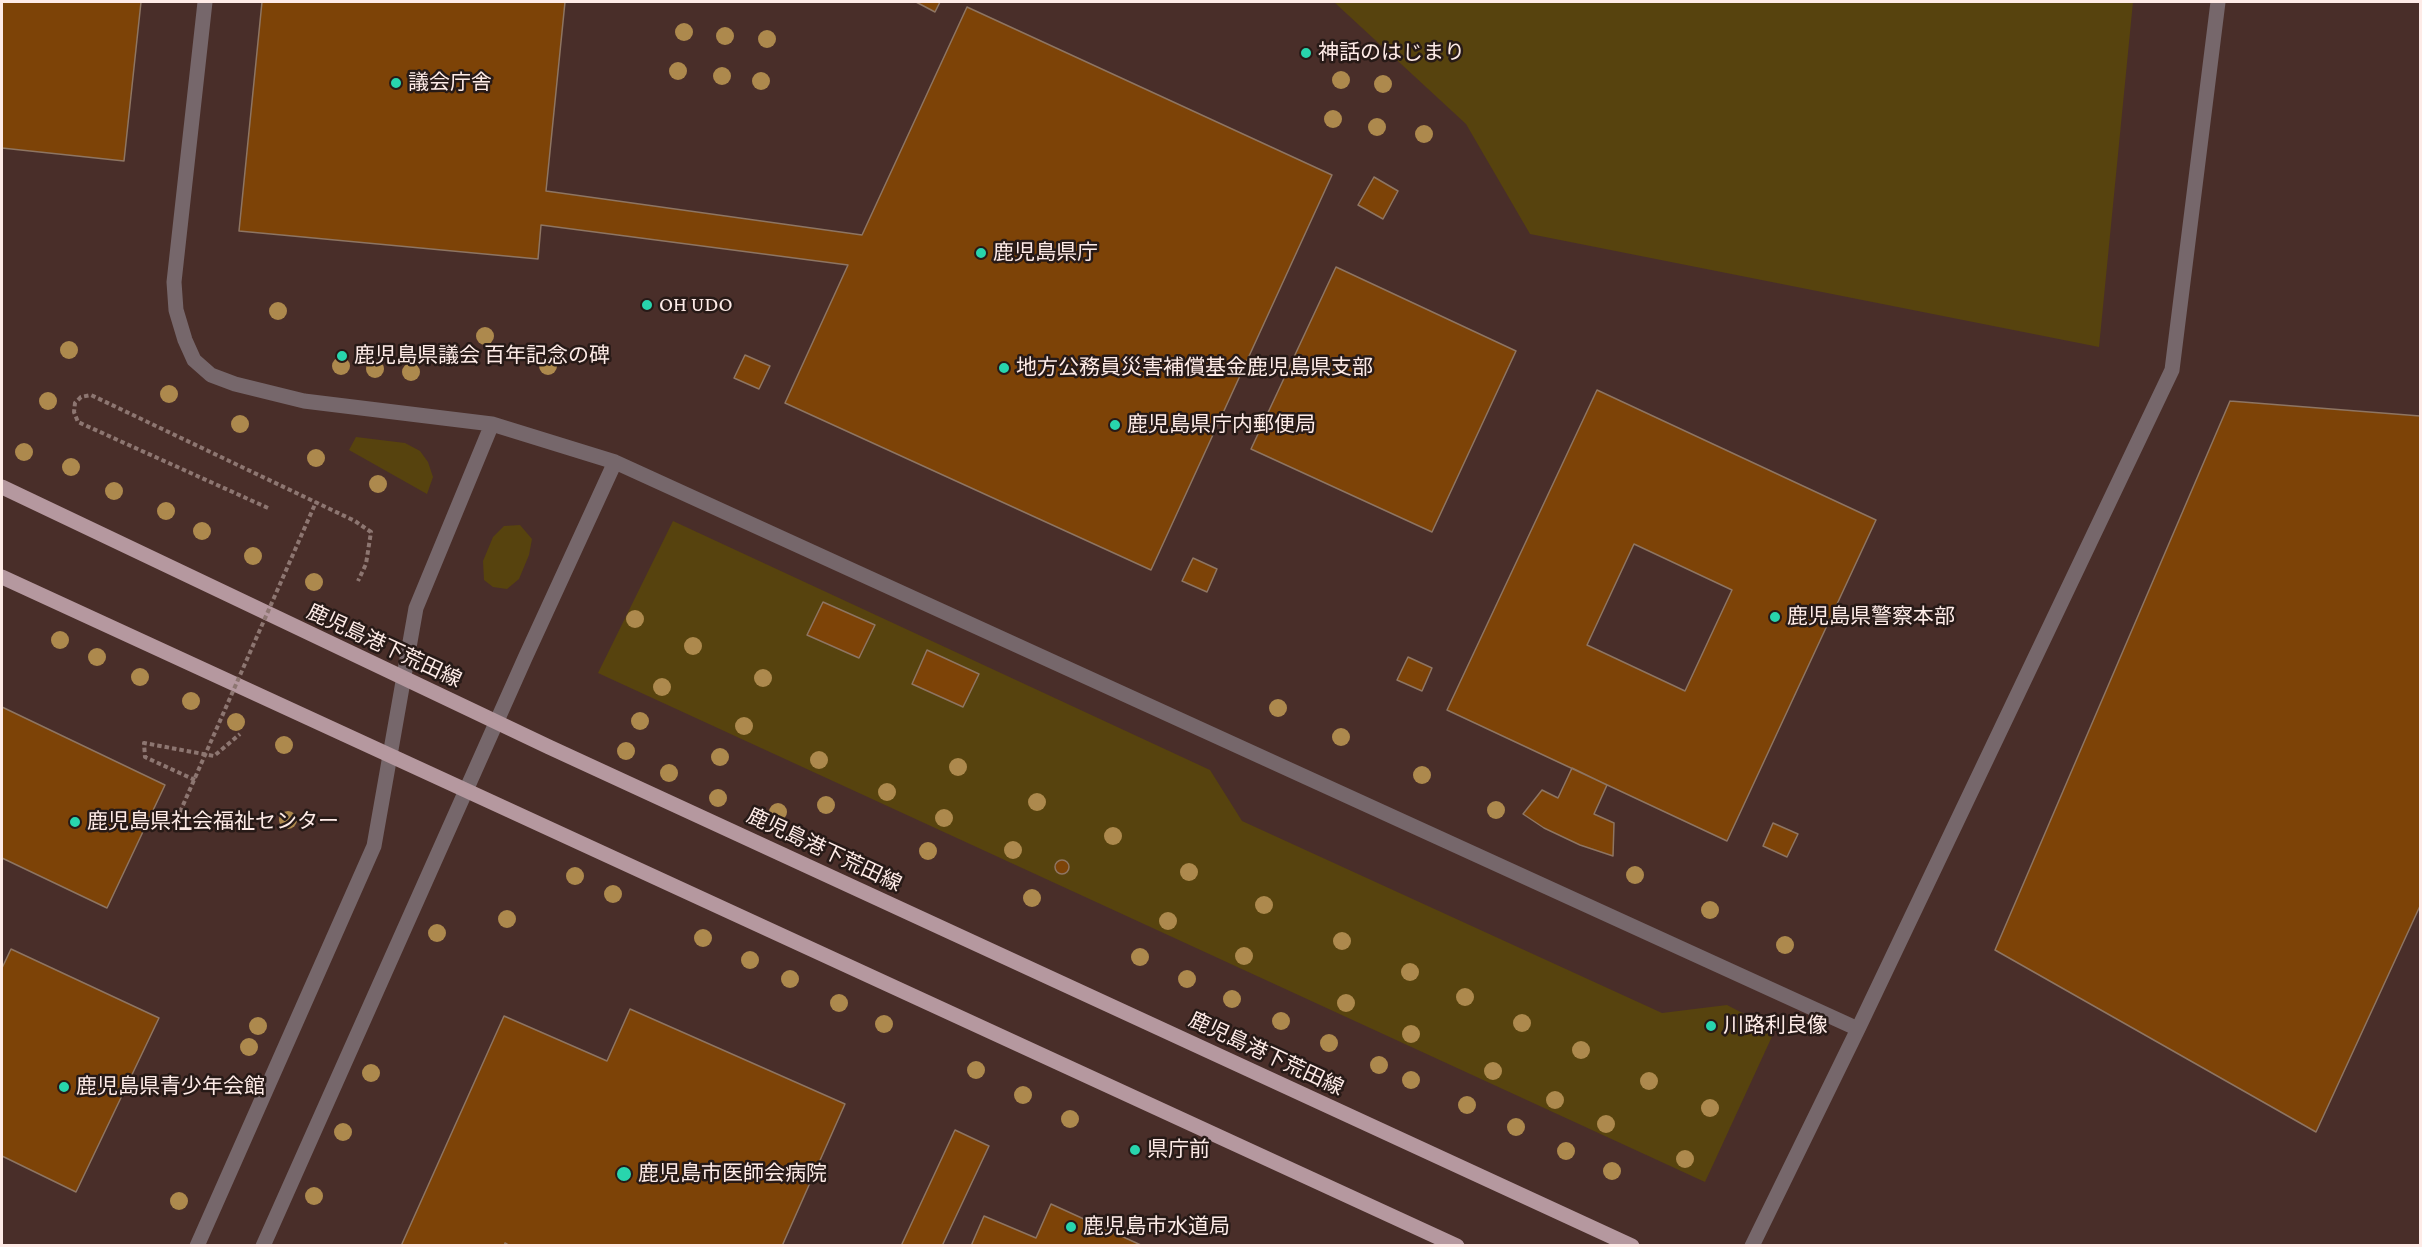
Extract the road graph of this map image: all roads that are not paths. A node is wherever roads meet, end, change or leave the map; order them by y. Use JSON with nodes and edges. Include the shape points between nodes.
{"nodes":[{"id":1,"x":205,"y":2,"type":"edge"},
{"id":2,"x":2218,"y":2,"type":"edge"},
{"id":3,"x":492,"y":424,"type":"junction"},
{"id":4,"x":615,"y":462,"type":"junction"},
{"id":5,"x":2,"y":487,"type":"edge"},
{"id":6,"x":2,"y":577,"type":"edge"},
{"id":7,"x":405,"y":679,"type":"junction"},
{"id":8,"x":497,"y":722,"type":"junction"},
{"id":9,"x":390,"y":755,"type":"junction"},
{"id":10,"x":467,"y":790,"type":"junction"},
{"id":11,"x":1858,"y":1029,"type":"junction"},
{"id":12,"x":197,"y":1245,"type":"edge"},
{"id":13,"x":263,"y":1245,"type":"edge"},
{"id":14,"x":1457,"y":1245,"type":"edge"},
{"id":15,"x":1632,"y":1245,"type":"edge"},
{"id":16,"x":1752,"y":1245,"type":"edge"}],
"edges":[{"from":1,"to":3,"type":"street","via":[[174,282],[176,310],[194,360],[210,375],[234,384],[304,401]]},
{"from":2,"to":11,"type":"street","via":[[2172,370]]},
{"from":3,"to":4,"type":"street"},
{"from":3,"to":7,"type":"street","via":[[416,608]]},
{"from":4,"to":8,"type":"street"},
{"from":4,"to":11,"type":"street"},
{"from":5,"to":7,"type":"main road","name":"鹿児島港下荒田線"},
{"from":6,"to":9,"type":"main road"},
{"from":7,"to":8,"type":"main road","name":"鹿児島港下荒田線"},
{"from":7,"to":9,"type":"street"},
{"from":8,"to":10,"type":"street"},
{"from":8,"to":15,"type":"main road","name":"鹿児島港下荒田線"},
{"from":9,"to":10,"type":"main road"},
{"from":9,"to":12,"type":"street","via":[[374,846]]},
{"from":10,"to":13,"type":"street"},
{"from":10,"to":14,"type":"main road"},
{"from":11,"to":16,"type":"street"}]}
